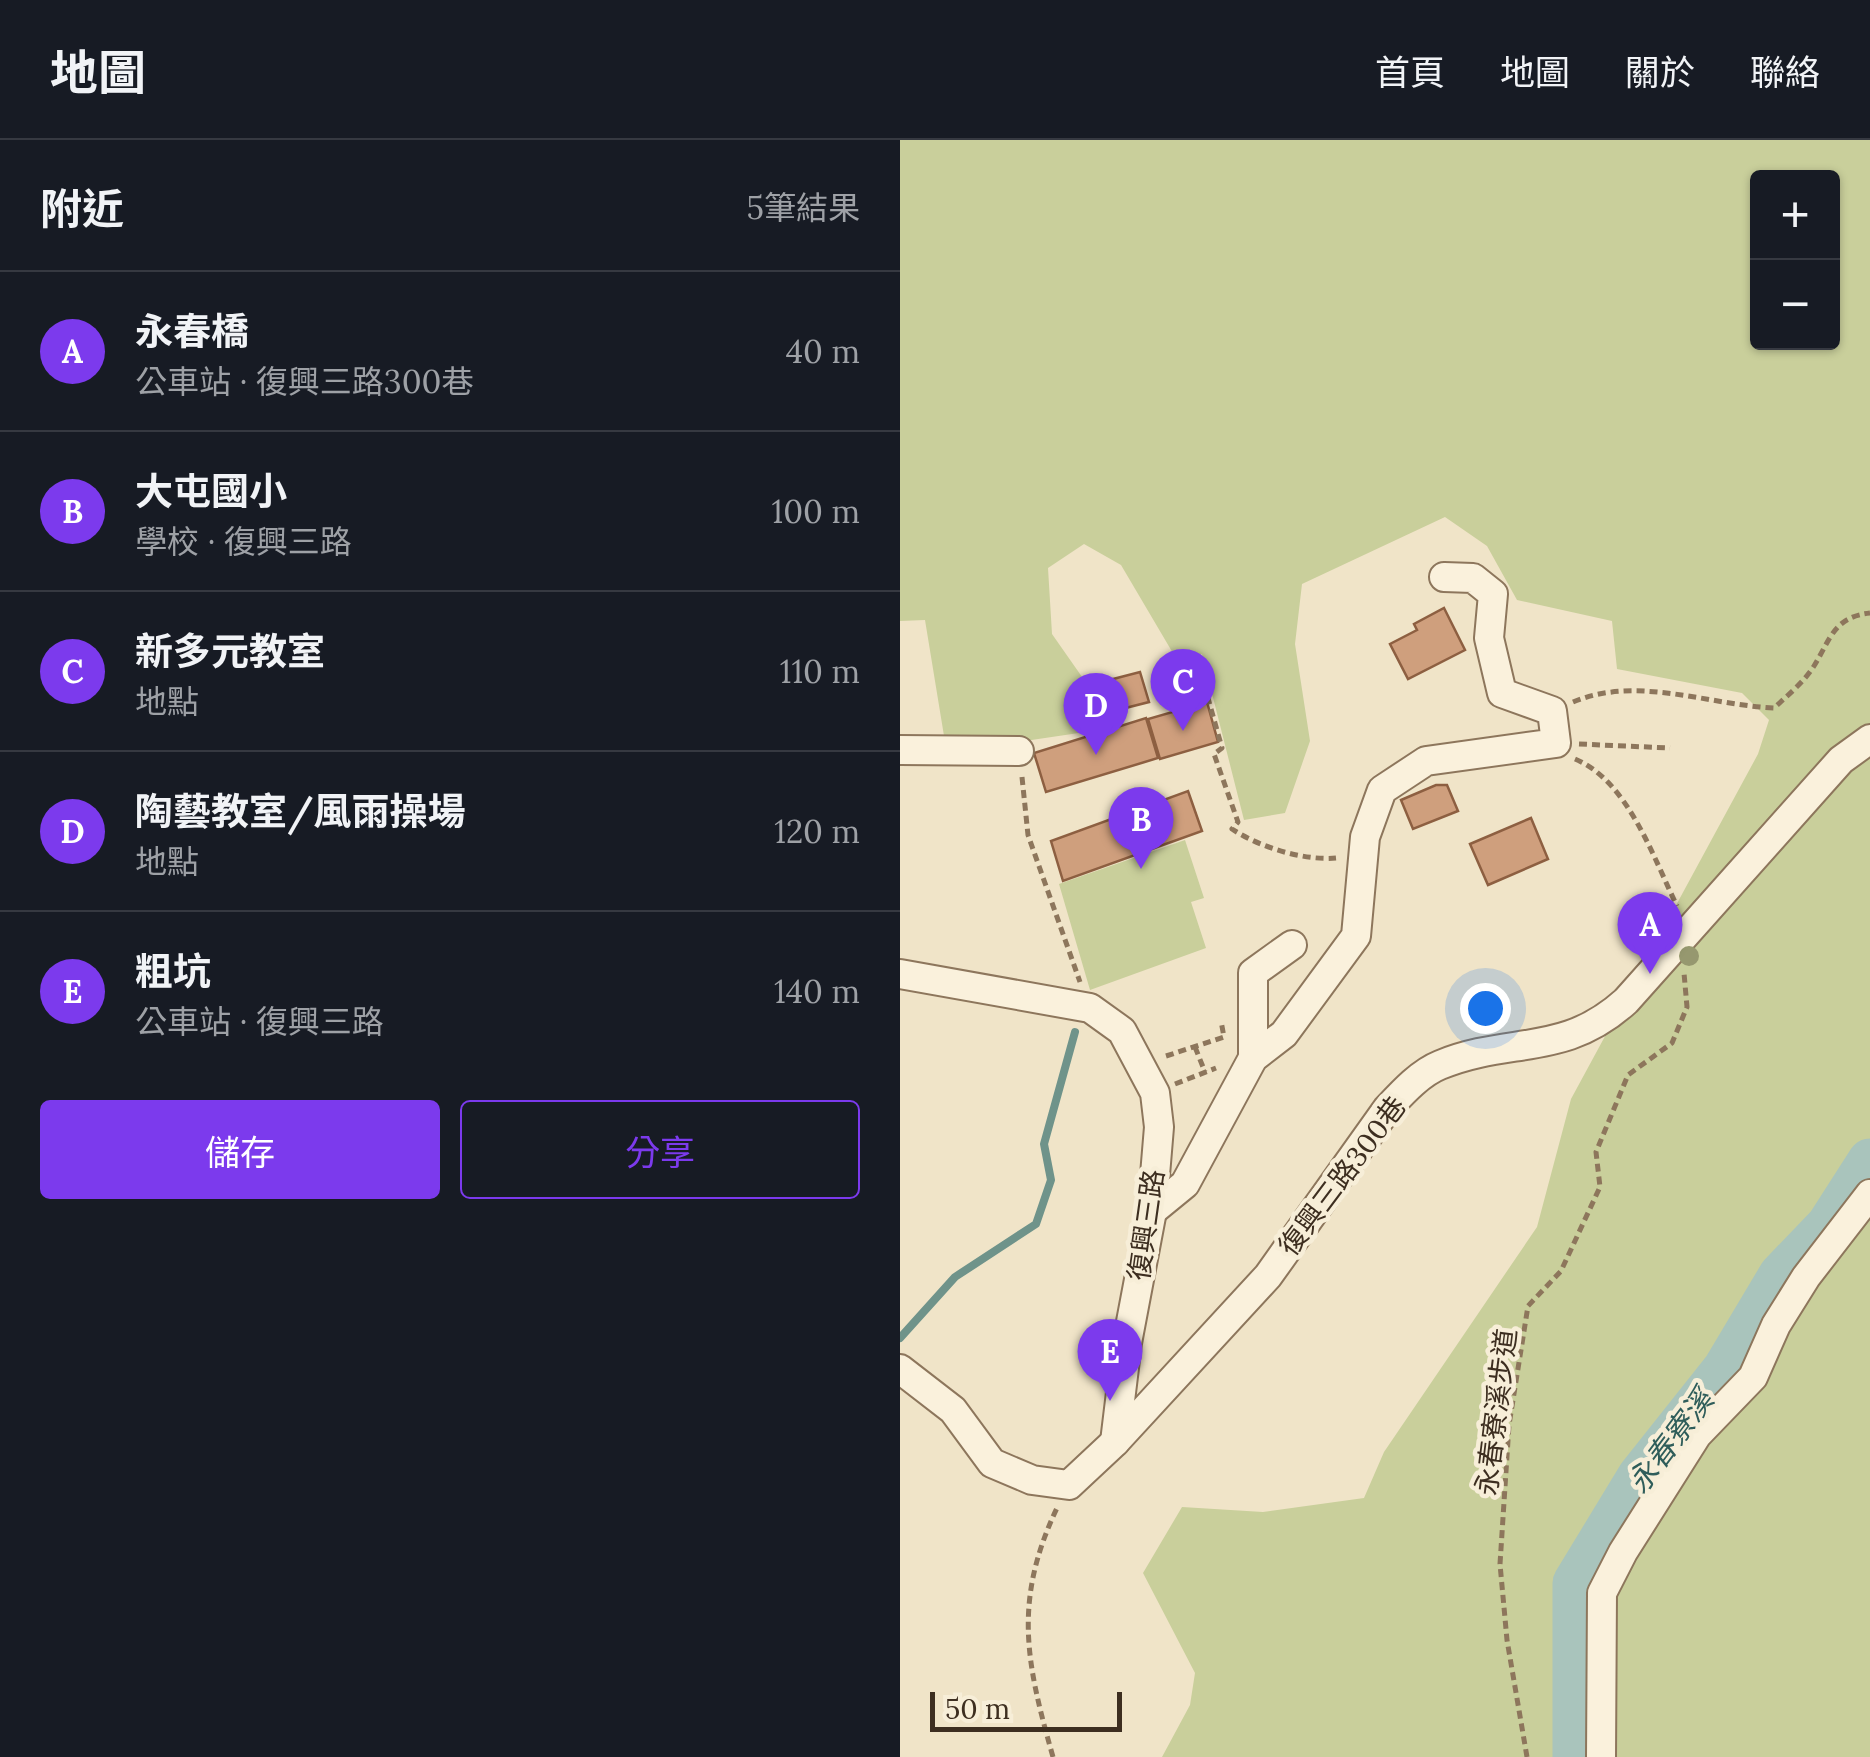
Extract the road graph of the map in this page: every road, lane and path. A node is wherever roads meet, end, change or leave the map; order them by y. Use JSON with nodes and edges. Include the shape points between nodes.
{"nodes":[{"id":1,"x":1444,"y":577,"type":"dead end"},
{"id":2,"x":1870,"y":613,"type":"edge"},
{"id":3,"x":1204,"y":684,"type":"dead end"},
{"id":4,"x":1552,"y":711,"type":"junction"},
{"id":5,"x":1870,"y":739,"type":"edge"},
{"id":6,"x":1556,"y":743,"type":"junction"},
{"id":7,"x":1670,"y":748,"type":"dead end"},
{"id":8,"x":900,"y":750,"type":"edge"},
{"id":9,"x":1019,"y":752,"type":"joint"},
{"id":10,"x":1340,"y":857,"type":"dead end"},
{"id":11,"x":1680,"y":911,"type":"dead end"},
{"id":12,"x":1292,"y":944,"type":"dead end"},
{"id":13,"x":1674,"y":944,"type":"junction"},
{"id":14,"x":900,"y":974,"type":"edge"},
{"id":15,"x":1090,"y":1008,"type":"junction"},
{"id":16,"x":1221,"y":1021,"type":"dead end"},
{"id":17,"x":1196,"y":1047,"type":"junction"},
{"id":18,"x":1177,"y":1053,"type":"dead end"},
{"id":19,"x":1253,"y":1058,"type":"junction"},
{"id":20,"x":1205,"y":1072,"type":"dead end"},
{"id":21,"x":1870,"y":1194,"type":"edge"},
{"id":22,"x":1152,"y":1212,"type":"junction"},
{"id":23,"x":900,"y":1369,"type":"edge"},
{"id":24,"x":1116,"y":1442,"type":"junction"},
{"id":25,"x":1068,"y":1485,"type":"junction"},
{"id":26,"x":1054,"y":1757,"type":"edge"},
{"id":27,"x":1527,"y":1757,"type":"edge"},
{"id":28,"x":1600,"y":1757,"type":"edge"}],
"edges":[{"from":1,"to":4,"type":"street","via":[[1473,578],[1492,594],[1489,638],[1502,693]]},
{"from":2,"to":4,"type":"path","via":[[1835,626],[1812,669],[1774,708],[1626,690],[1593,694]]},
{"from":3,"to":10,"type":"path","via":[[1222,748],[1214,754],[1238,822],[1232,828],[1316,860]]},
{"from":4,"to":6,"type":"street"},
{"from":5,"to":13,"type":"street","name":"復興三路300巷","via":[[1841,760]]},
{"from":6,"to":7,"type":"path"},
{"from":6,"to":11,"type":"path","via":[[1594,767],[1616,793]]},
{"from":6,"to":19,"type":"street","via":[[1426,761],[1382,790],[1364,837],[1356,936],[1284,1034]]},
{"from":8,"to":9,"type":"street"},
{"from":9,"to":15,"type":"path","via":[[1028,835]]},
{"from":12,"to":19,"type":"street","via":[[1253,973]]},
{"from":13,"to":24,"type":"street","name":"復興三路300巷","via":[[1600,1025],[1573,1038],[1440,1065],[1408,1087],[1268,1276]]},
{"from":13,"to":27,"type":"path","name":"永春寮溪步道","via":[[1686,1007],[1672,1042],[1628,1075],[1596,1152],[1600,1187],[1561,1271],[1528,1306],[1509,1426],[1500,1564]]},
{"from":14,"to":15,"type":"street"},
{"from":15,"to":22,"type":"street","name":"復興三路","via":[[1122,1031],[1155,1093]]},
{"from":16,"to":17,"type":"path","via":[[1224,1036]]},
{"from":17,"to":18,"type":"path"},
{"from":17,"to":20,"type":"path"},
{"from":19,"to":22,"type":"street","via":[[1184,1184]]},
{"from":21,"to":28,"type":"street","via":[[1806,1278],[1753,1377],[1698,1435],[1602,1593]]},
{"from":22,"to":24,"type":"street","name":"復興三路"},
{"from":23,"to":25,"type":"street","via":[[952,1410],[992,1463],[1032,1480]]},
{"from":24,"to":25,"type":"street"},
{"from":25,"to":26,"type":"path","via":[[1036,1560],[1025,1610]]}]}
